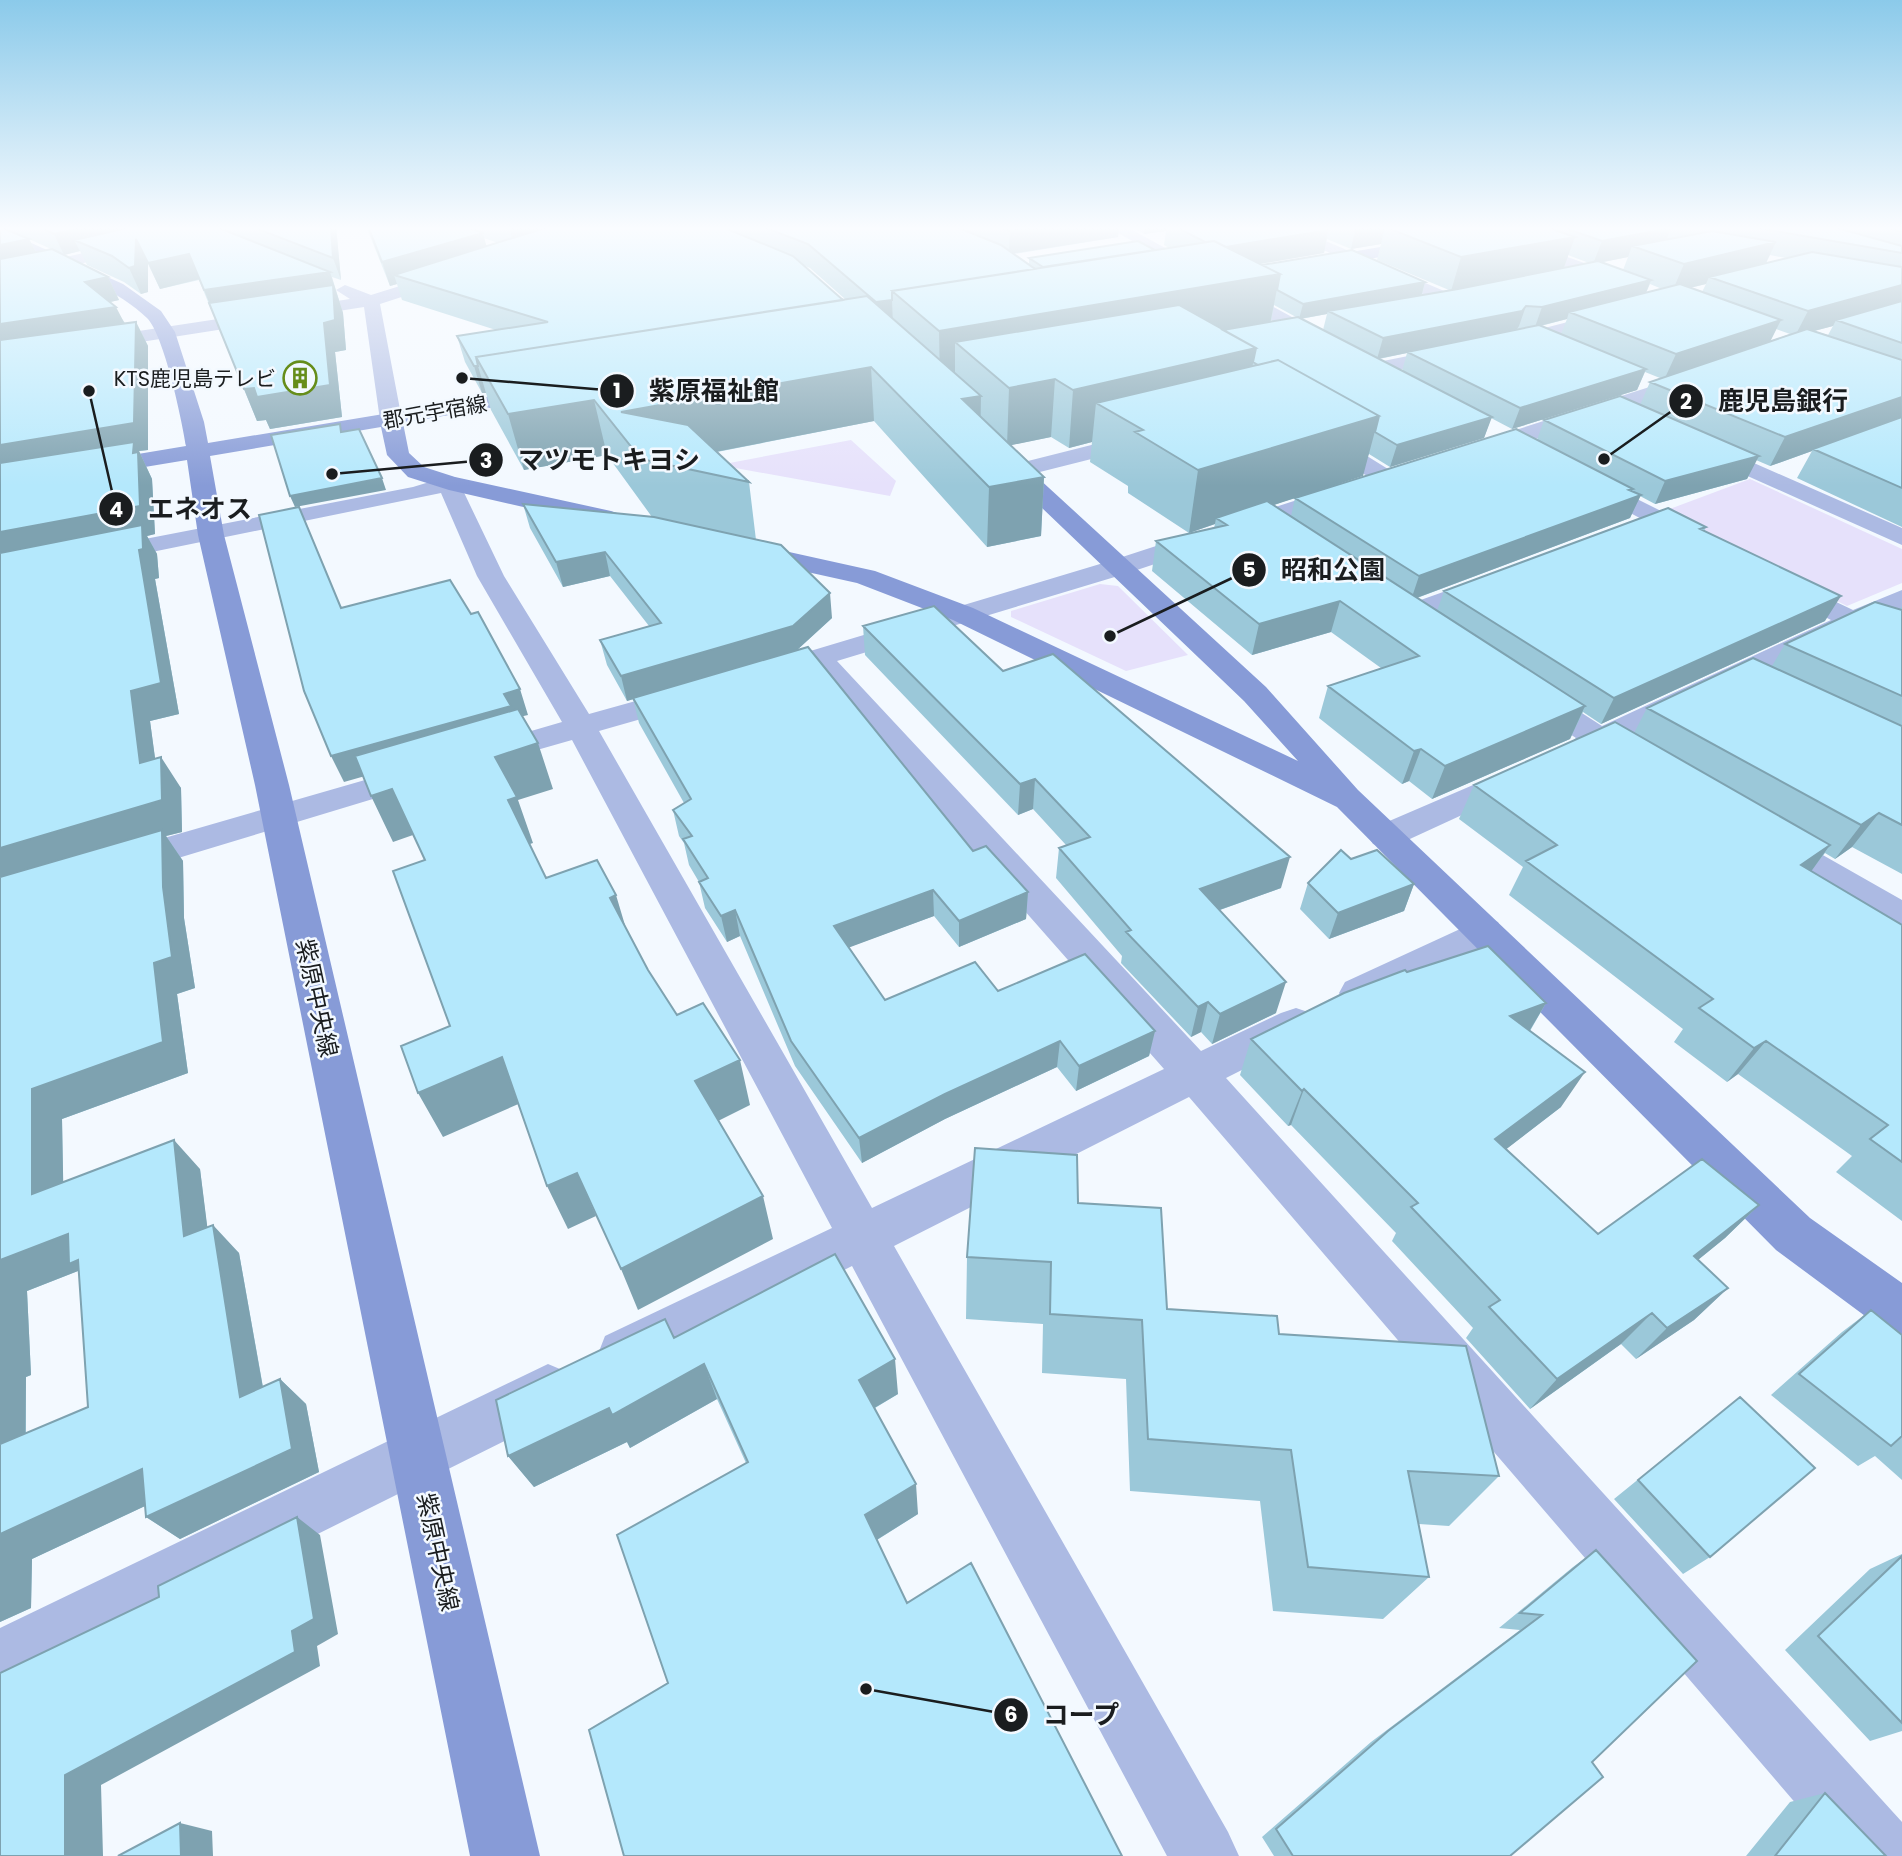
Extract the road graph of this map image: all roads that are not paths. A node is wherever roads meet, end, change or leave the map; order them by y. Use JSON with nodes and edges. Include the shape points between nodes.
{"nodes":[{"id":1,"x":152,"y":313,"type":"edge"},
{"id":2,"x":294,"y":313,"type":"edge"},
{"id":3,"x":374,"y":313,"type":"edge"},
{"id":4,"x":1268,"y":313,"type":"edge"},
{"id":5,"x":1479,"y":313,"type":"edge"},
{"id":6,"x":1624,"y":313,"type":"edge"},
{"id":7,"x":1322,"y":323,"type":"dead end"},
{"id":8,"x":1297,"y":328,"type":"junction"},
{"id":9,"x":166,"y":332,"type":"junction"},
{"id":10,"x":1270,"y":332,"type":"edge"},
{"id":11,"x":1534,"y":336,"type":"junction"},
{"id":12,"x":1559,"y":346,"type":"edge"},
{"id":13,"x":0,"y":358,"type":"edge"},
{"id":14,"x":1373,"y":369,"type":"junction"},
{"id":15,"x":1709,"y":373,"type":"edge"},
{"id":16,"x":1635,"y":379,"type":"edge"},
{"id":17,"x":1410,"y":388,"type":"edge"},
{"id":18,"x":1660,"y":389,"type":"junction"},
{"id":19,"x":564,"y":390,"type":"edge"},
{"id":20,"x":1612,"y":408,"type":"junction"},
{"id":21,"x":1637,"y":418,"type":"edge"},
{"id":22,"x":391,"y":420,"type":"junction"},
{"id":23,"x":1484,"y":426,"type":"edge"},
{"id":24,"x":1306,"y":429,"type":"edge"},
{"id":25,"x":1164,"y":434,"type":"edge"},
{"id":26,"x":1508,"y":439,"type":"junction"},
{"id":27,"x":1685,"y":440,"type":"edge"},
{"id":28,"x":989,"y":445,"type":"edge"},
{"id":29,"x":1532,"y":452,"type":"edge"},
{"id":30,"x":198,"y":453,"type":"junction"},
{"id":31,"x":1460,"y":455,"type":"edge"},
{"id":32,"x":1795,"y":468,"type":"dead end"},
{"id":33,"x":1567,"y":470,"type":"edge"},
{"id":34,"x":1016,"y":471,"type":"junction"},
{"id":35,"x":1412,"y":471,"type":"edge"},
{"id":36,"x":1771,"y":477,"type":"junction"},
{"id":37,"x":1388,"y":479,"type":"junction"},
{"id":38,"x":449,"y":482,"type":"junction"},
{"id":39,"x":0,"y":484,"type":"edge"},
{"id":40,"x":1264,"y":518,"type":"junction"},
{"id":41,"x":1660,"y":519,"type":"junction"},
{"id":42,"x":637,"y":525,"type":"edge"},
{"id":43,"x":1623,"y":533,"type":"edge"},
{"id":44,"x":211,"y":535,"type":"junction"},
{"id":45,"x":1902,"y":537,"type":"edge"},
{"id":46,"x":1298,"y":540,"type":"edge"},
{"id":47,"x":717,"y":544,"type":"edge"},
{"id":48,"x":1720,"y":551,"type":"edge"},
{"id":49,"x":1119,"y":567,"type":"junction"},
{"id":50,"x":0,"y":575,"type":"edge"},
{"id":51,"x":1511,"y":576,"type":"edge"},
{"id":52,"x":1768,"y":576,"type":"edge"},
{"id":53,"x":1902,"y":598,"type":"edge"},
{"id":54,"x":962,"y":614,"type":"junction"},
{"id":55,"x":1851,"y":620,"type":"junction"},
{"id":56,"x":1444,"y":636,"type":"edge"},
{"id":57,"x":1902,"y":638,"type":"edge"},
{"id":58,"x":1735,"y":677,"type":"junction"},
{"id":59,"x":1510,"y":680,"type":"edge"},
{"id":60,"x":712,"y":689,"type":"edge"},
{"id":61,"x":1771,"y":694,"type":"edge"},
{"id":62,"x":581,"y":727,"type":"junction"},
{"id":63,"x":1599,"y":740,"type":"junction"},
{"id":64,"x":1657,"y":774,"type":"edge"},
{"id":65,"x":1349,"y":799,"type":"junction"},
{"id":66,"x":278,"y":816,"type":"junction"},
{"id":67,"x":1750,"y":829,"type":"edge"},
{"id":68,"x":1386,"y":836,"type":"junction"},
{"id":69,"x":89,"y":873,"type":"edge"},
{"id":70,"x":1902,"y":918,"type":"edge"},
{"id":71,"x":1484,"y":932,"type":"junction"},
{"id":72,"x":1195,"y":1074,"type":"junction"},
{"id":73,"x":862,"y":1237,"type":"junction"},
{"id":74,"x":1902,"y":1313,"type":"edge"},
{"id":75,"x":417,"y":1455,"type":"junction"},
{"id":76,"x":0,"y":1661,"type":"edge"},
{"id":77,"x":505,"y":1856,"type":"edge"},
{"id":78,"x":1205,"y":1856,"type":"edge"},
{"id":79,"x":1886,"y":1856,"type":"edge"}],
"edges":[{"from":1,"to":9,"type":"street","name":"紫原中央線"},
{"from":2,"to":9,"type":"street"},
{"from":3,"to":22,"type":"street"},
{"from":4,"to":8,"type":"street"},
{"from":5,"to":11,"type":"street"},
{"from":6,"to":11,"type":"street"},
{"from":7,"to":8,"type":"street"},
{"from":8,"to":10,"type":"street"},
{"from":8,"to":14,"type":"street"},
{"from":9,"to":13,"type":"street"},
{"from":9,"to":30,"type":"street","name":"紫原中央線"},
{"from":11,"to":12,"type":"street"},
{"from":11,"to":14,"type":"street"},
{"from":14,"to":17,"type":"street"},
{"from":15,"to":18,"type":"street"},
{"from":16,"to":18,"type":"street"},
{"from":18,"to":20,"type":"street"},
{"from":19,"to":22,"type":"street","name":"郡元宇宿線"},
{"from":20,"to":21,"type":"street"},
{"from":20,"to":26,"type":"street"},
{"from":22,"to":30,"type":"street","name":"郡元宇宿線"},
{"from":22,"to":38,"type":"street","via":[[398,455],[416,472]]},
{"from":23,"to":26,"type":"street"},
{"from":24,"to":37,"type":"street"},
{"from":25,"to":34,"type":"street"},
{"from":26,"to":29,"type":"street"},
{"from":26,"to":31,"type":"street"},
{"from":27,"to":36,"type":"street"},
{"from":28,"to":34,"type":"street"},
{"from":30,"to":39,"type":"street","name":"郡元宇宿線"},
{"from":30,"to":44,"type":"street","name":"紫原中央線"},
{"from":32,"to":36,"type":"street"},
{"from":33,"to":41,"type":"street"},
{"from":34,"to":49,"type":"street"},
{"from":35,"to":37,"type":"street"},
{"from":36,"to":45,"type":"street"},
{"from":37,"to":40,"type":"street"},
{"from":38,"to":42,"type":"street"},
{"from":38,"to":44,"type":"street","via":[[418,493]]},
{"from":38,"to":62,"type":"street","via":[[457,509],[487,567]]},
{"from":40,"to":46,"type":"street"},
{"from":40,"to":49,"type":"street"},
{"from":41,"to":43,"type":"street"},
{"from":41,"to":48,"type":"street"},
{"from":44,"to":50,"type":"street"},
{"from":44,"to":66,"type":"street","name":"紫原中央線"},
{"from":47,"to":54,"type":"street","via":[[864,577]]},
{"from":49,"to":54,"type":"street"},
{"from":49,"to":65,"type":"street","via":[[1255,694]]},
{"from":51,"to":56,"type":"street","via":[[1400,606]]},
{"from":52,"to":55,"type":"street"},
{"from":53,"to":55,"type":"street"},
{"from":54,"to":65,"type":"street"},
{"from":54,"to":72,"type":"street","via":[[804,662]]},
{"from":55,"to":57,"type":"street"},
{"from":55,"to":58,"type":"street"},
{"from":58,"to":61,"type":"street"},
{"from":58,"to":63,"type":"street"},
{"from":59,"to":63,"type":"street"},
{"from":60,"to":62,"type":"street"},
{"from":62,"to":66,"type":"street"},
{"from":62,"to":73,"type":"street"},
{"from":63,"to":64,"type":"street"},
{"from":63,"to":68,"type":"street"},
{"from":65,"to":68,"type":"street"},
{"from":66,"to":69,"type":"street"},
{"from":66,"to":75,"type":"street","name":"紫原中央線"},
{"from":67,"to":70,"type":"street"},
{"from":68,"to":71,"type":"street"},
{"from":71,"to":72,"type":"street"},
{"from":71,"to":74,"type":"street","via":[[1793,1234]]},
{"from":72,"to":73,"type":"street"},
{"from":72,"to":79,"type":"street"},
{"from":73,"to":75,"type":"street"},
{"from":73,"to":78,"type":"street"},
{"from":75,"to":76,"type":"street"},
{"from":75,"to":77,"type":"street","name":"紫原中央線"}]}
